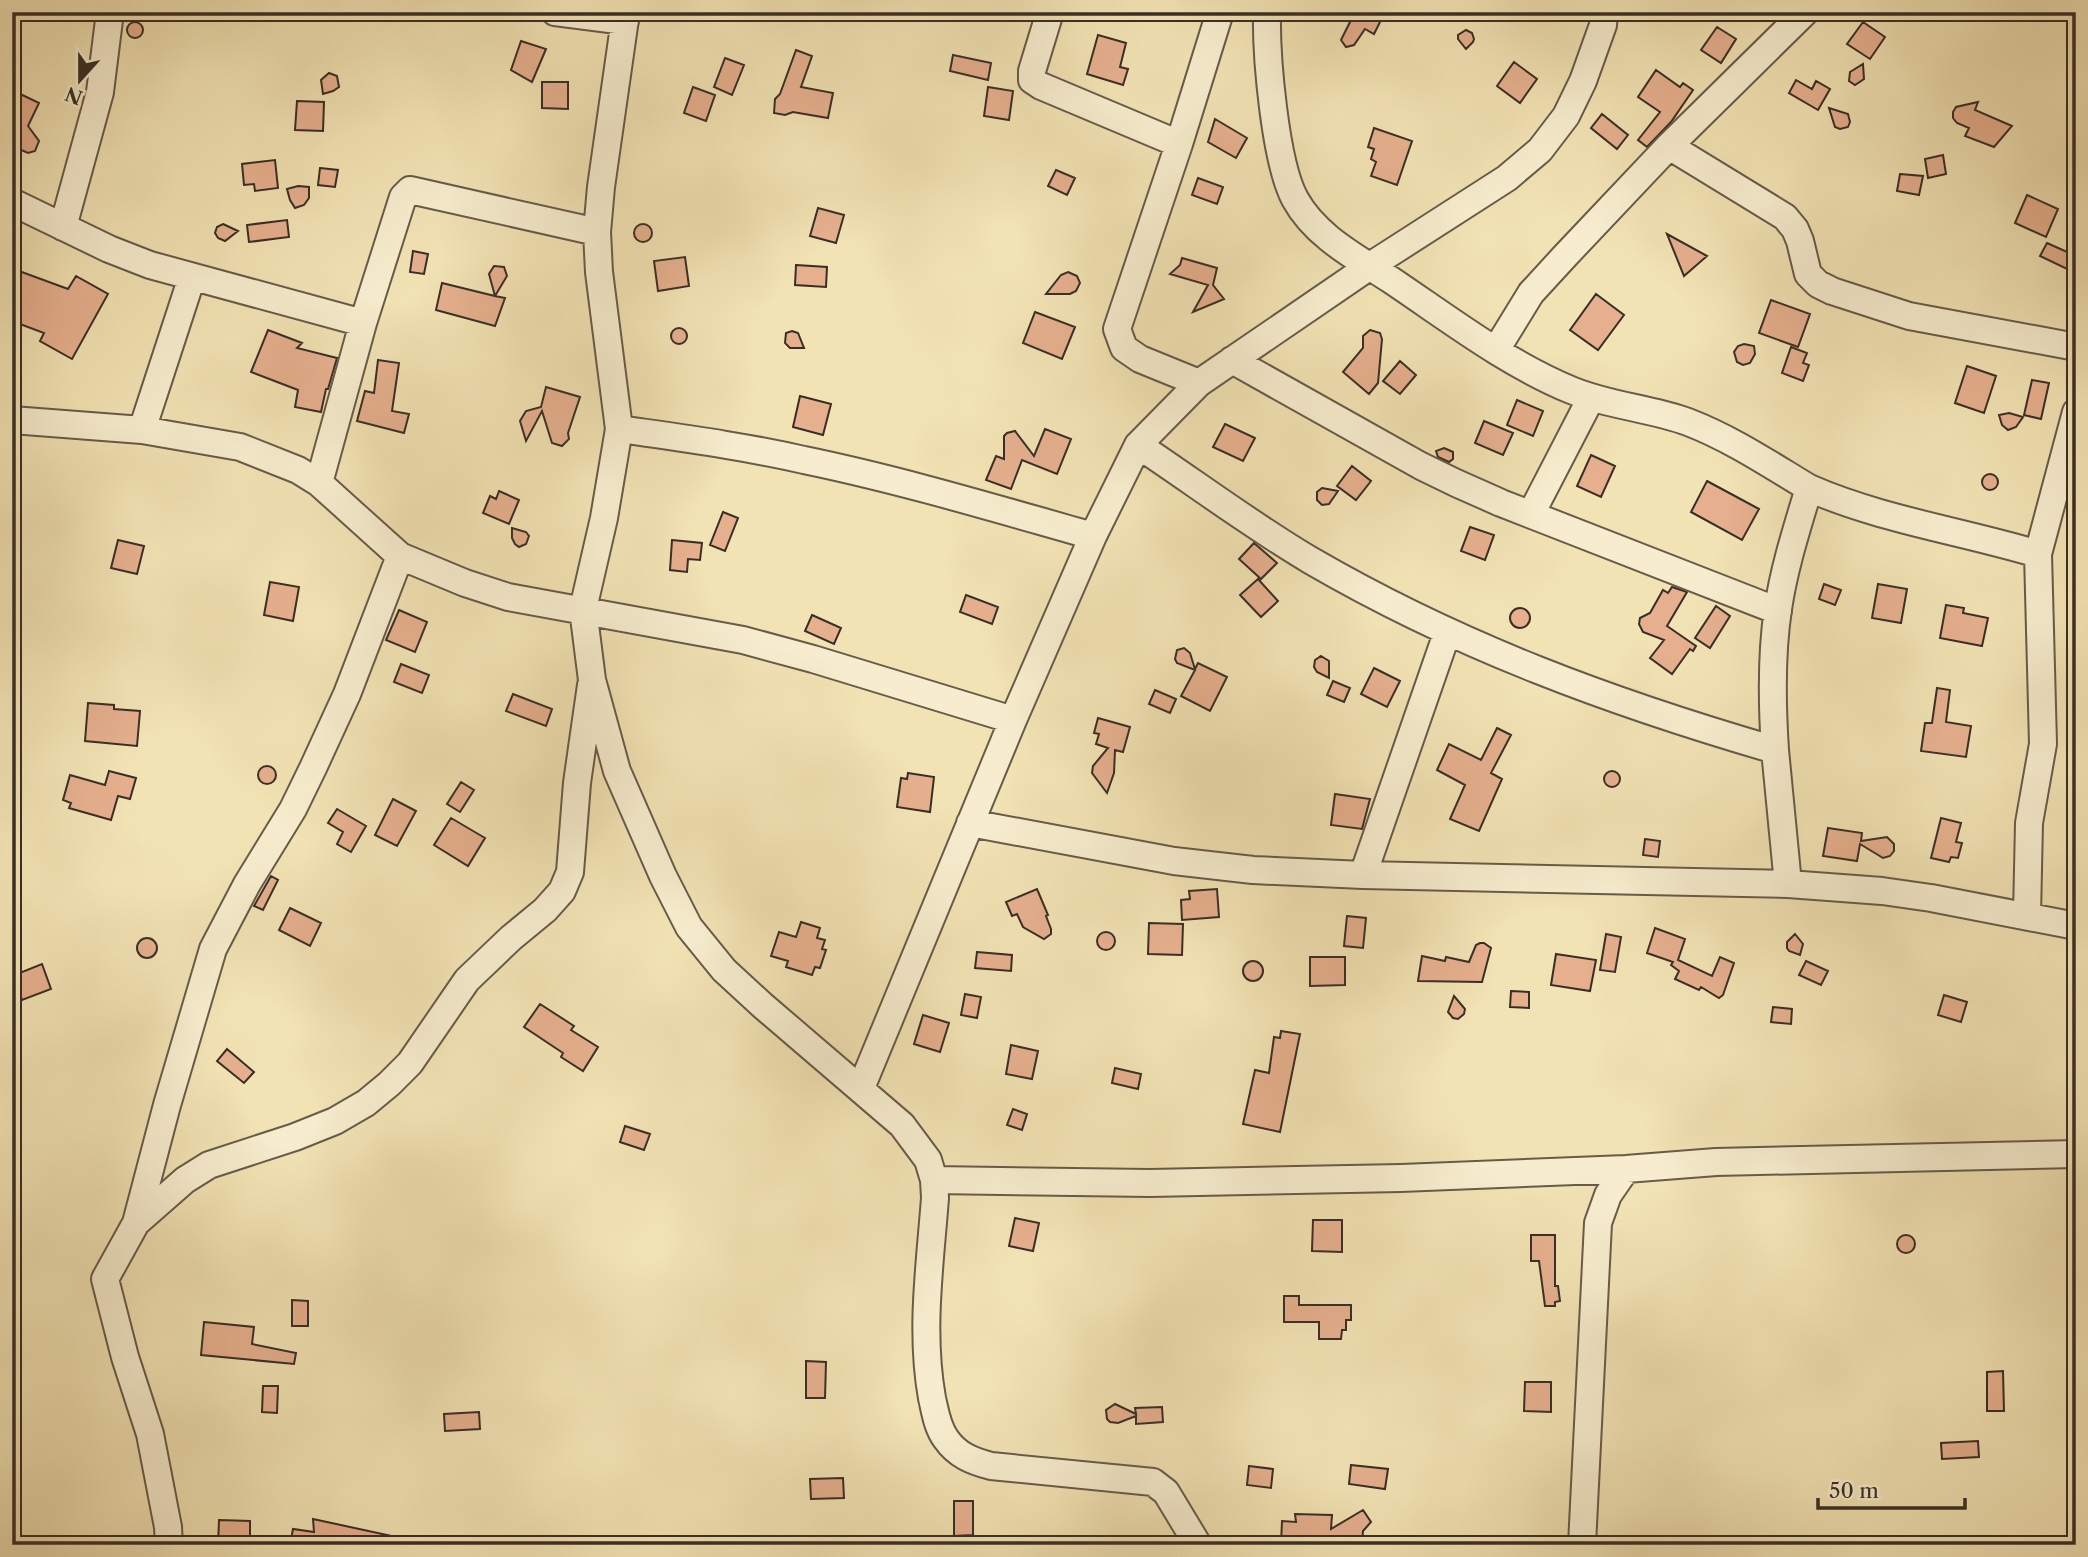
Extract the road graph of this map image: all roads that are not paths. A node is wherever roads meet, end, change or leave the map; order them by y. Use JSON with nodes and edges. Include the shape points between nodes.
{"nodes":[{"id":1,"x":110,"y":12,"type":"edge"},
{"id":2,"x":555,"y":12,"type":"edge"},
{"id":3,"x":1050,"y":12,"type":"edge"},
{"id":4,"x":1220,"y":12,"type":"edge"},
{"id":5,"x":1266,"y":12,"type":"edge"},
{"id":6,"x":1604,"y":12,"type":"edge"},
{"id":7,"x":1805,"y":12,"type":"edge"},
{"id":8,"x":626,"y":17,"type":"edge"},
{"id":9,"x":1179,"y":145,"type":"junction"},
{"id":10,"x":1669,"y":146,"type":"junction"},
{"id":11,"x":12,"y":202,"type":"edge"},
{"id":12,"x":63,"y":227,"type":"junction"},
{"id":13,"x":597,"y":232,"type":"junction"},
{"id":14,"x":1370,"y":266,"type":"junction"},
{"id":15,"x":192,"y":277,"type":"junction"},
{"id":16,"x":363,"y":323,"type":"junction"},
{"id":17,"x":2076,"y":347,"type":"edge"},
{"id":18,"x":1496,"y":350,"type":"junction"},
{"id":19,"x":1232,"y":360,"type":"junction"},
{"id":20,"x":1199,"y":383,"type":"junction"},
{"id":21,"x":1591,"y":398,"type":"junction"},
{"id":22,"x":2076,"y":412,"type":"edge"},
{"id":23,"x":12,"y":420,"type":"edge"},
{"id":24,"x":619,"y":429,"type":"junction"},
{"id":25,"x":142,"y":430,"type":"junction"},
{"id":26,"x":1138,"y":444,"type":"junction"},
{"id":27,"x":319,"y":483,"type":"junction"},
{"id":28,"x":1809,"y":488,"type":"junction"},
{"id":29,"x":1531,"y":514,"type":"junction"},
{"id":30,"x":1093,"y":536,"type":"junction"},
{"id":31,"x":2038,"y":554,"type":"junction"},
{"id":32,"x":401,"y":556,"type":"junction"},
{"id":33,"x":583,"y":609,"type":"junction"},
{"id":34,"x":1778,"y":611,"type":"junction"},
{"id":35,"x":1447,"y":633,"type":"junction"},
{"id":36,"x":592,"y":681,"type":"junction"},
{"id":37,"x":1013,"y":720,"type":"junction"},
{"id":38,"x":1775,"y":750,"type":"junction"},
{"id":39,"x":970,"y":823,"type":"junction"},
{"id":40,"x":1363,"y":876,"type":"junction"},
{"id":41,"x":1788,"y":884,"type":"junction"},
{"id":42,"x":2027,"y":916,"type":"junction"},
{"id":43,"x":2076,"y":926,"type":"edge"},
{"id":44,"x":861,"y":1088,"type":"junction"},
{"id":45,"x":2076,"y":1154,"type":"edge"},
{"id":46,"x":1626,"y":1169,"type":"junction"},
{"id":47,"x":934,"y":1180,"type":"junction"},
{"id":48,"x":136,"y":1223,"type":"junction"},
{"id":49,"x":169,"y":1545,"type":"edge"},
{"id":50,"x":1198,"y":1545,"type":"edge"},
{"id":51,"x":1582,"y":1545,"type":"edge"}],
"edges":[{"from":1,"to":12,"type":"street","via":[[100,92]]},
{"from":2,"to":8,"type":"street"},
{"from":3,"to":9,"type":"street","via":[[1032,80]]},
{"from":4,"to":9,"type":"street"},
{"from":5,"to":14,"type":"street","via":[[1275,114],[1294,197],[1310,223]]},
{"from":6,"to":14,"type":"street","via":[[1577,93],[1540,150],[1507,178]]},
{"from":7,"to":10,"type":"street"},
{"from":8,"to":13,"type":"street"},
{"from":9,"to":20,"type":"street","via":[[1117,329],[1124,348],[1140,359]]},
{"from":10,"to":17,"type":"street","via":[[1785,218],[1800,240],[1808,274],[1832,291],[1909,316]]},
{"from":10,"to":18,"type":"street","via":[[1531,293]]},
{"from":11,"to":12,"type":"street"},
{"from":12,"to":15,"type":"street","via":[[109,249]]},
{"from":13,"to":16,"type":"street","via":[[410,190],[403,197]]},
{"from":13,"to":24,"type":"street"},
{"from":14,"to":18,"type":"street"},
{"from":14,"to":19,"type":"street"},
{"from":15,"to":16,"type":"street"},
{"from":15,"to":25,"type":"street"},
{"from":16,"to":27,"type":"street"},
{"from":18,"to":21,"type":"street"},
{"from":19,"to":20,"type":"street"},
{"from":19,"to":29,"type":"street","via":[[1421,466]]},
{"from":20,"to":26,"type":"street"},
{"from":21,"to":28,"type":"street","via":[[1688,422],[1732,441]]},
{"from":21,"to":29,"type":"street"},
{"from":22,"to":31,"type":"street"},
{"from":23,"to":25,"type":"street"},
{"from":24,"to":30,"type":"street","via":[[804,460]]},
{"from":24,"to":33,"type":"street"},
{"from":25,"to":27,"type":"street","via":[[240,447]]},
{"from":26,"to":30,"type":"street"},
{"from":26,"to":35,"type":"street","via":[[1308,559]]},
{"from":27,"to":32,"type":"street"},
{"from":28,"to":31,"type":"street","via":[[1840,502]]},
{"from":28,"to":34,"type":"street"},
{"from":29,"to":34,"type":"street"},
{"from":30,"to":37,"type":"street"},
{"from":31,"to":42,"type":"street","via":[[2043,744],[2029,824]]},
{"from":32,"to":33,"type":"street","via":[[508,597]]},
{"from":32,"to":48,"type":"street","via":[[313,768],[213,949]]},
{"from":33,"to":36,"type":"street"},
{"from":33,"to":37,"type":"street","via":[[743,640]]},
{"from":34,"to":38,"type":"street","via":[[1773,675]]},
{"from":35,"to":38,"type":"street","via":[[1600,695]]},
{"from":35,"to":40,"type":"street"},
{"from":36,"to":44,"type":"street","via":[[617,771],[689,927],[762,1006]]},
{"from":36,"to":48,"type":"street","via":[[569,873],[562,891],[467,980],[410,1063],[374,1097],[335,1121],[209,1165]]},
{"from":37,"to":39,"type":"street"},
{"from":38,"to":41,"type":"street"},
{"from":39,"to":40,"type":"street","via":[[1174,861]]},
{"from":39,"to":44,"type":"street"},
{"from":40,"to":41,"type":"street"},
{"from":41,"to":42,"type":"street","via":[[1882,891]]},
{"from":42,"to":43,"type":"street"},
{"from":44,"to":47,"type":"street","via":[[916,1142]]},
{"from":45,"to":46,"type":"street","via":[[1716,1162]]},
{"from":46,"to":47,"type":"street","via":[[1150,1183]]},
{"from":46,"to":51,"type":"street","via":[[1608,1195],[1598,1223]]},
{"from":47,"to":50,"type":"street","via":[[926,1342],[936,1416],[944,1437],[970,1461],[991,1466],[1153,1482],[1166,1492]]},
{"from":48,"to":49,"type":"street","via":[[105,1279],[150,1434]]}]}
